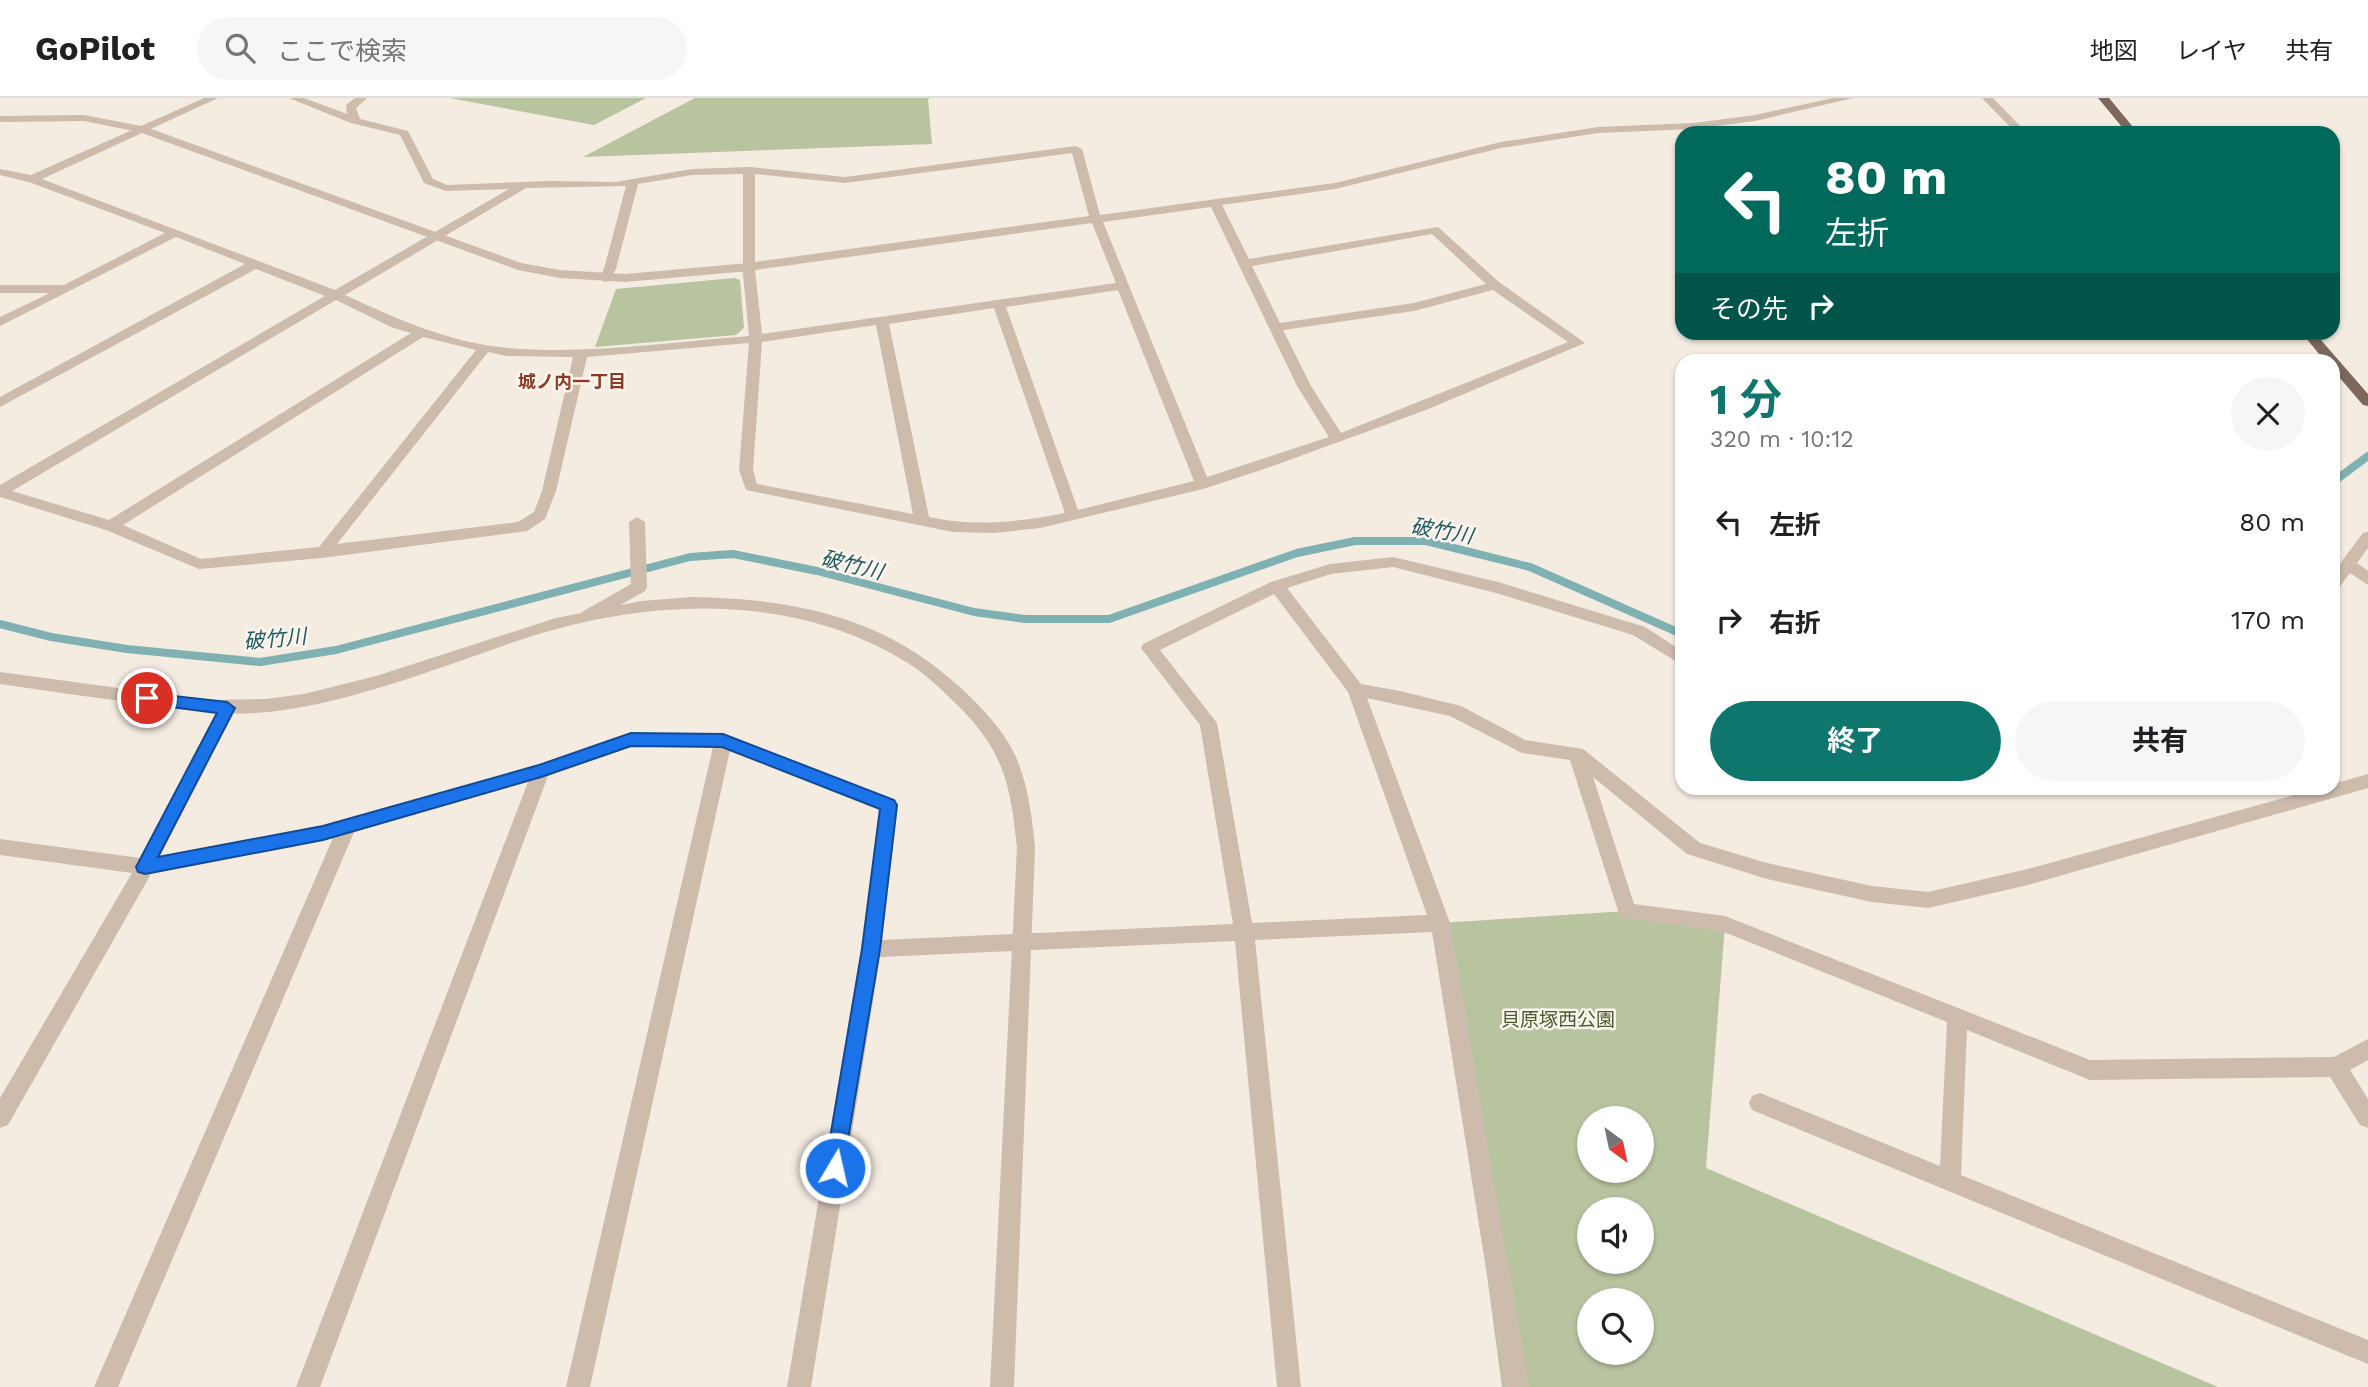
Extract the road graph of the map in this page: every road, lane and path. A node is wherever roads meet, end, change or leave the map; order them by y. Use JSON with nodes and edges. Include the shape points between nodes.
{"nodes":[{"id":1,"x":213,"y":98,"type":"edge"},
{"id":2,"x":294,"y":98,"type":"edge"},
{"id":3,"x":362,"y":98,"type":"edge"},
{"id":4,"x":1848,"y":98,"type":"edge"},
{"id":5,"x":1987,"y":98,"type":"edge"},
{"id":6,"x":2103,"y":98,"type":"edge"},
{"id":7,"x":0,"y":119,"type":"edge"},
{"id":8,"x":355,"y":121,"type":"junction"},
{"id":9,"x":1694,"y":126,"type":"edge"},
{"id":10,"x":2015,"y":126,"type":"edge"},
{"id":11,"x":2127,"y":126,"type":"edge"},
{"id":12,"x":1675,"y":127,"type":"edge"},
{"id":13,"x":142,"y":129,"type":"junction"},
{"id":14,"x":749,"y":170,"type":"junction"},
{"id":15,"x":0,"y":172,"type":"edge"},
{"id":16,"x":32,"y":179,"type":"junction"},
{"id":17,"x":633,"y":183,"type":"junction"},
{"id":18,"x":524,"y":185,"type":"junction"},
{"id":19,"x":1216,"y":204,"type":"junction"},
{"id":20,"x":1096,"y":220,"type":"junction"},
{"id":21,"x":175,"y":233,"type":"junction"},
{"id":22,"x":436,"y":237,"type":"junction"},
{"id":23,"x":254,"y":264,"type":"junction"},
{"id":24,"x":1244,"y":264,"type":"junction"},
{"id":25,"x":749,"y":267,"type":"junction"},
{"id":26,"x":605,"y":278,"type":"junction"},
{"id":27,"x":1495,"y":285,"type":"junction"},
{"id":28,"x":1122,"y":286,"type":"junction"},
{"id":29,"x":0,"y":289,"type":"edge"},
{"id":30,"x":66,"y":289,"type":"junction"},
{"id":31,"x":335,"y":295,"type":"junction"},
{"id":32,"x":999,"y":304,"type":"junction"},
{"id":33,"x":882,"y":321,"type":"junction"},
{"id":34,"x":0,"y":322,"type":"edge"},
{"id":35,"x":1275,"y":327,"type":"junction"},
{"id":36,"x":422,"y":332,"type":"junction"},
{"id":37,"x":756,"y":339,"type":"junction"},
{"id":38,"x":2314,"y":340,"type":"edge"},
{"id":39,"x":485,"y":348,"type":"junction"},
{"id":40,"x":581,"y":354,"type":"junction"},
{"id":41,"x":2326,"y":354,"type":"edge"},
{"id":42,"x":2340,"y":370,"type":"edge"},
{"id":43,"x":2368,"y":402,"type":"edge"},
{"id":44,"x":0,"y":403,"type":"edge"},
{"id":45,"x":1337,"y":438,"type":"junction"},
{"id":46,"x":1203,"y":484,"type":"junction"},
{"id":47,"x":0,"y":492,"type":"edge"},
{"id":48,"x":1073,"y":516,"type":"junction"},
{"id":49,"x":922,"y":520,"type":"junction"},
{"id":50,"x":637,"y":523,"type":"dead end"},
{"id":51,"x":111,"y":526,"type":"junction"},
{"id":52,"x":2368,"y":537,"type":"edge"},
{"id":53,"x":322,"y":552,"type":"junction"},
{"id":54,"x":2349,"y":564,"type":"junction"},
{"id":55,"x":2340,"y":575,"type":"edge"},
{"id":56,"x":2368,"y":580,"type":"edge"},
{"id":57,"x":1277,"y":586,"type":"junction"},
{"id":58,"x":588,"y":615,"type":"junction"},
{"id":59,"x":1675,"y":654,"type":"edge"},
{"id":60,"x":0,"y":678,"type":"edge"},
{"id":61,"x":1356,"y":690,"type":"junction"},
{"id":62,"x":227,"y":708,"type":"junction"},
{"id":63,"x":723,"y":740,"type":"junction"},
{"id":64,"x":1577,"y":754,"type":"junction"},
{"id":65,"x":541,"y":771,"type":"junction"},
{"id":66,"x":2368,"y":781,"type":"edge"},
{"id":67,"x":2340,"y":789,"type":"edge"},
{"id":68,"x":2318,"y":795,"type":"edge"},
{"id":69,"x":347,"y":826,"type":"junction"},
{"id":70,"x":0,"y":847,"type":"edge"},
{"id":71,"x":145,"y":867,"type":"junction"},
{"id":72,"x":1440,"y":923,"type":"junction"},
{"id":73,"x":1244,"y":932,"type":"junction"},
{"id":74,"x":1021,"y":942,"type":"junction"},
{"id":75,"x":871,"y":949,"type":"junction"},
{"id":76,"x":1957,"y":1017,"type":"junction"},
{"id":77,"x":2368,"y":1049,"type":"edge"},
{"id":78,"x":2336,"y":1067,"type":"junction"},
{"id":79,"x":1760,"y":1103,"type":"dead end"},
{"id":80,"x":0,"y":1118,"type":"edge"},
{"id":81,"x":2368,"y":1118,"type":"edge"},
{"id":82,"x":1950,"y":1181,"type":"junction"},
{"id":83,"x":2368,"y":1352,"type":"edge"},
{"id":84,"x":106,"y":1387,"type":"edge"},
{"id":85,"x":308,"y":1387,"type":"edge"},
{"id":86,"x":578,"y":1387,"type":"edge"},
{"id":87,"x":799,"y":1387,"type":"edge"},
{"id":88,"x":1002,"y":1387,"type":"edge"},
{"id":89,"x":1289,"y":1387,"type":"edge"},
{"id":90,"x":1517,"y":1387,"type":"edge"}],
"edges":[{"from":1,"to":13,"type":"street"},
{"from":2,"to":8,"type":"street"},
{"from":3,"to":8,"type":"street","via":[[350,107]]},
{"from":4,"to":9,"type":"street"},
{"from":5,"to":10,"type":"street"},
{"from":6,"to":11,"type":"main road"},
{"from":7,"to":13,"type":"street","via":[[83,118]]},
{"from":8,"to":18,"type":"street","via":[[404,133],[422,174],[435,185]]},
{"from":12,"to":19,"type":"street","via":[[1598,130],[1501,145],[1335,186]]},
{"from":13,"to":16,"type":"street"},
{"from":13,"to":22,"type":"street"},
{"from":14,"to":17,"type":"street","via":[[692,172]]},
{"from":14,"to":20,"type":"street","via":[[845,180],[1076,149]]},
{"from":14,"to":25,"type":"street"},
{"from":15,"to":16,"type":"street"},
{"from":16,"to":21,"type":"street"},
{"from":17,"to":18,"type":"street"},
{"from":17,"to":26,"type":"street"},
{"from":18,"to":22,"type":"street"},
{"from":19,"to":20,"type":"street"},
{"from":19,"to":24,"type":"street"},
{"from":20,"to":25,"type":"street"},
{"from":20,"to":28,"type":"street"},
{"from":21,"to":23,"type":"street"},
{"from":21,"to":30,"type":"street"},
{"from":22,"to":26,"type":"street","via":[[517,266]]},
{"from":22,"to":31,"type":"street"},
{"from":23,"to":31,"type":"street"},
{"from":23,"to":44,"type":"street"},
{"from":24,"to":27,"type":"street","via":[[1434,230]]},
{"from":24,"to":35,"type":"street"},
{"from":25,"to":26,"type":"street"},
{"from":25,"to":37,"type":"street"},
{"from":27,"to":35,"type":"street","via":[[1388,313]]},
{"from":27,"to":45,"type":"street","via":[[1578,343]]},
{"from":28,"to":32,"type":"street"},
{"from":28,"to":46,"type":"street"},
{"from":29,"to":30,"type":"street"},
{"from":30,"to":34,"type":"street"},
{"from":31,"to":36,"type":"street"},
{"from":31,"to":47,"type":"street"},
{"from":32,"to":33,"type":"street"},
{"from":32,"to":48,"type":"street"},
{"from":33,"to":37,"type":"street"},
{"from":33,"to":49,"type":"street"},
{"from":35,"to":45,"type":"street"},
{"from":36,"to":39,"type":"street"},
{"from":36,"to":51,"type":"street"},
{"from":37,"to":40,"type":"street"},
{"from":37,"to":49,"type":"street","via":[[746,470],[751,487]]},
{"from":38,"to":41,"type":"main road"},
{"from":39,"to":40,"type":"street"},
{"from":39,"to":53,"type":"street"},
{"from":40,"to":53,"type":"street","via":[[540,515],[522,527]]},
{"from":42,"to":43,"type":"main road"},
{"from":45,"to":46,"type":"street"},
{"from":46,"to":48,"type":"street"},
{"from":47,"to":51,"type":"street"},
{"from":48,"to":49,"type":"street","via":[[970,528]]},
{"from":50,"to":58,"type":"street","via":[[639,587]]},
{"from":51,"to":53,"type":"street","via":[[199,564]]},
{"from":52,"to":54,"type":"street"},
{"from":54,"to":55,"type":"street"},
{"from":54,"to":56,"type":"street"},
{"from":57,"to":59,"type":"street","via":[[1330,569],[1392,562],[1639,631]]},
{"from":57,"to":61,"type":"street"},
{"from":57,"to":73,"type":"street","via":[[1149,648],[1208,723]]},
{"from":58,"to":62,"type":"street","via":[[357,688],[303,700]]},
{"from":58,"to":74,"type":"street","via":[[699,601],[760,605],[809,613],[869,633],[911,654],[952,686],[1006,755],[1021,801],[1026,848]]},
{"from":60,"to":62,"type":"street"},
{"from":61,"to":64,"type":"street","via":[[1455,711],[1522,746]]},
{"from":61,"to":72,"type":"street"},
{"from":62,"to":71,"type":"street"},
{"from":63,"to":65,"type":"street","via":[[631,740]]},
{"from":63,"to":75,"type":"street","via":[[888,805]]},
{"from":63,"to":86,"type":"street"},
{"from":64,"to":68,"type":"street","via":[[1695,849],[1767,871],[1872,894],[1928,900],[2028,877]]},
{"from":64,"to":76,"type":"street","via":[[1627,911],[1725,924]]},
{"from":65,"to":69,"type":"street"},
{"from":65,"to":85,"type":"street"},
{"from":66,"to":67,"type":"street"},
{"from":69,"to":71,"type":"street"},
{"from":69,"to":84,"type":"street"},
{"from":70,"to":71,"type":"street"},
{"from":71,"to":80,"type":"street"},
{"from":72,"to":73,"type":"street"},
{"from":72,"to":90,"type":"street"},
{"from":73,"to":74,"type":"street"},
{"from":73,"to":89,"type":"street"},
{"from":74,"to":75,"type":"street"},
{"from":74,"to":88,"type":"street"},
{"from":75,"to":87,"type":"street"},
{"from":76,"to":78,"type":"street","via":[[2090,1070]]},
{"from":76,"to":82,"type":"street"},
{"from":77,"to":78,"type":"street"},
{"from":78,"to":81,"type":"street"},
{"from":79,"to":82,"type":"street"},
{"from":82,"to":83,"type":"street"}]}
